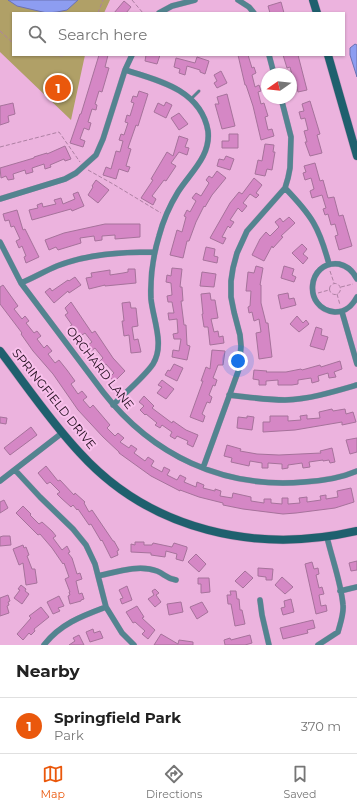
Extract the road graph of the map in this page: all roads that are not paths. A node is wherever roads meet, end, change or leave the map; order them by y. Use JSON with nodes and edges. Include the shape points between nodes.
{"nodes":[{"id":1,"x":195,"y":0,"type":"edge"},
{"id":2,"x":313,"y":0,"type":"edge"},
{"id":3,"x":241,"y":1,"type":"edge"},
{"id":4,"x":161,"y":12,"type":"edge"},
{"id":5,"x":253,"y":12,"type":"edge"},
{"id":6,"x":316,"y":12,"type":"edge"},
{"id":7,"x":132,"y":56,"type":"edge"},
{"id":8,"x":269,"y":56,"type":"edge"},
{"id":9,"x":328,"y":56,"type":"edge"},
{"id":10,"x":272,"y":68,"type":"edge"},
{"id":11,"x":125,"y":70,"type":"junction"},
{"id":12,"x":199,"y":91,"type":"dead end"},
{"id":13,"x":191,"y":99,"type":"junction"},
{"id":14,"x":283,"y":104,"type":"edge"},
{"id":15,"x":357,"y":156,"type":"edge"},
{"id":16,"x":285,"y":188,"type":"junction"},
{"id":17,"x":0,"y":199,"type":"edge"},
{"id":18,"x":0,"y":242,"type":"edge"},
{"id":19,"x":154,"y":252,"type":"junction"},
{"id":20,"x":329,"y":264,"type":"junction"},
{"id":21,"x":357,"y":278,"type":"edge"},
{"id":22,"x":21,"y":283,"type":"junction"},
{"id":23,"x":357,"y":297,"type":"edge"},
{"id":24,"x":342,"y":312,"type":"junction"},
{"id":25,"x":0,"y":351,"type":"edge"},
{"id":26,"x":357,"y":364,"type":"edge"},
{"id":27,"x":357,"y":385,"type":"edge"},
{"id":28,"x":229,"y":395,"type":"junction"},
{"id":29,"x":113,"y":405,"type":"junction"},
{"id":30,"x":62,"y":433,"type":"junction"},
{"id":31,"x":203,"y":468,"type":"junction"},
{"id":32,"x":15,"y":470,"type":"junction"},
{"id":33,"x":357,"y":471,"type":"edge"},
{"id":34,"x":0,"y":481,"type":"edge"},
{"id":35,"x":357,"y":531,"type":"edge"},
{"id":36,"x":327,"y":537,"type":"junction"},
{"id":37,"x":98,"y":576,"type":"junction"},
{"id":38,"x":176,"y":580,"type":"dead end"},
{"id":39,"x":357,"y":586,"type":"edge"},
{"id":40,"x":340,"y":591,"type":"junction"},
{"id":41,"x":260,"y":600,"type":"dead end"},
{"id":42,"x":106,"y":607,"type":"junction"},
{"id":43,"x":44,"y":645,"type":"edge"},
{"id":44,"x":134,"y":645,"type":"edge"},
{"id":45,"x":269,"y":645,"type":"edge"},
{"id":46,"x":318,"y":645,"type":"edge"}],
"edges":[{"from":1,"to":4,"type":"street"},
{"from":2,"to":6,"type":"street"},
{"from":3,"to":5,"type":"street"},
{"from":7,"to":11,"type":"street"},
{"from":8,"to":10,"type":"street"},
{"from":9,"to":15,"type":"street"},
{"from":11,"to":13,"type":"street","via":[[161,81]]},
{"from":11,"to":17,"type":"street","via":[[96,155],[84,167],[65,179]]},
{"from":12,"to":13,"type":"lane"},
{"from":13,"to":19,"type":"street","via":[[205,121],[208,131],[207,146],[201,161],[177,193]]},
{"from":14,"to":16,"type":"street","via":[[292,147]]},
{"from":16,"to":20,"type":"street","via":[[317,227]]},
{"from":16,"to":28,"type":"street","via":[[247,231],[234,261],[231,297],[240,335],[241,352]]},
{"from":18,"to":22,"type":"street","name":"ORCHARD LANE"},
{"from":19,"to":22,"type":"street","via":[[86,257],[57,266]]},
{"from":19,"to":29,"type":"street","via":[[151,298],[158,342],[157,351],[153,363]]},
{"from":20,"to":21,"type":"street","via":[[347,267]]},
{"from":20,"to":24,"type":"street","via":[[316,274],[313,294],[319,305],[326,310]]},
{"from":22,"to":29,"type":"street","name":"ORCHARD LANE"},
{"from":23,"to":24,"type":"street","via":[[353,304]]},
{"from":24,"to":26,"type":"street"},
{"from":25,"to":30,"type":"street","name":"SPRINGFIELD DRIVE"},
{"from":27,"to":28,"type":"street","via":[[300,398],[269,400]]},
{"from":28,"to":31,"type":"street"},
{"from":29,"to":31,"type":"street","name":"ORCHARD LANE","via":[[148,438],[173,454]]},
{"from":30,"to":32,"type":"street"},
{"from":30,"to":36,"type":"street","name":"SPRINGFIELD DRIVE","via":[[85,458],[119,487],[150,507],[184,522],[213,532],[245,538],[287,540]]},
{"from":31,"to":33,"type":"street","name":"ORCHARD LANE","via":[[242,480],[268,483],[318,481]]},
{"from":32,"to":34,"type":"street"},
{"from":32,"to":37,"type":"street","via":[[73,529],[88,549]]},
{"from":35,"to":36,"type":"street","name":"SPRINGFIELD DRIVE"},
{"from":36,"to":40,"type":"street"},
{"from":37,"to":38,"type":"street","via":[[142,568],[158,571],[168,579]]},
{"from":37,"to":42,"type":"street"},
{"from":39,"to":40,"type":"street"},
{"from":40,"to":46,"type":"street","via":[[343,610],[338,632]]},
{"from":41,"to":45,"type":"street"},
{"from":42,"to":43,"type":"street","via":[[63,626]]},
{"from":42,"to":44,"type":"street","via":[[122,633]]}]}
